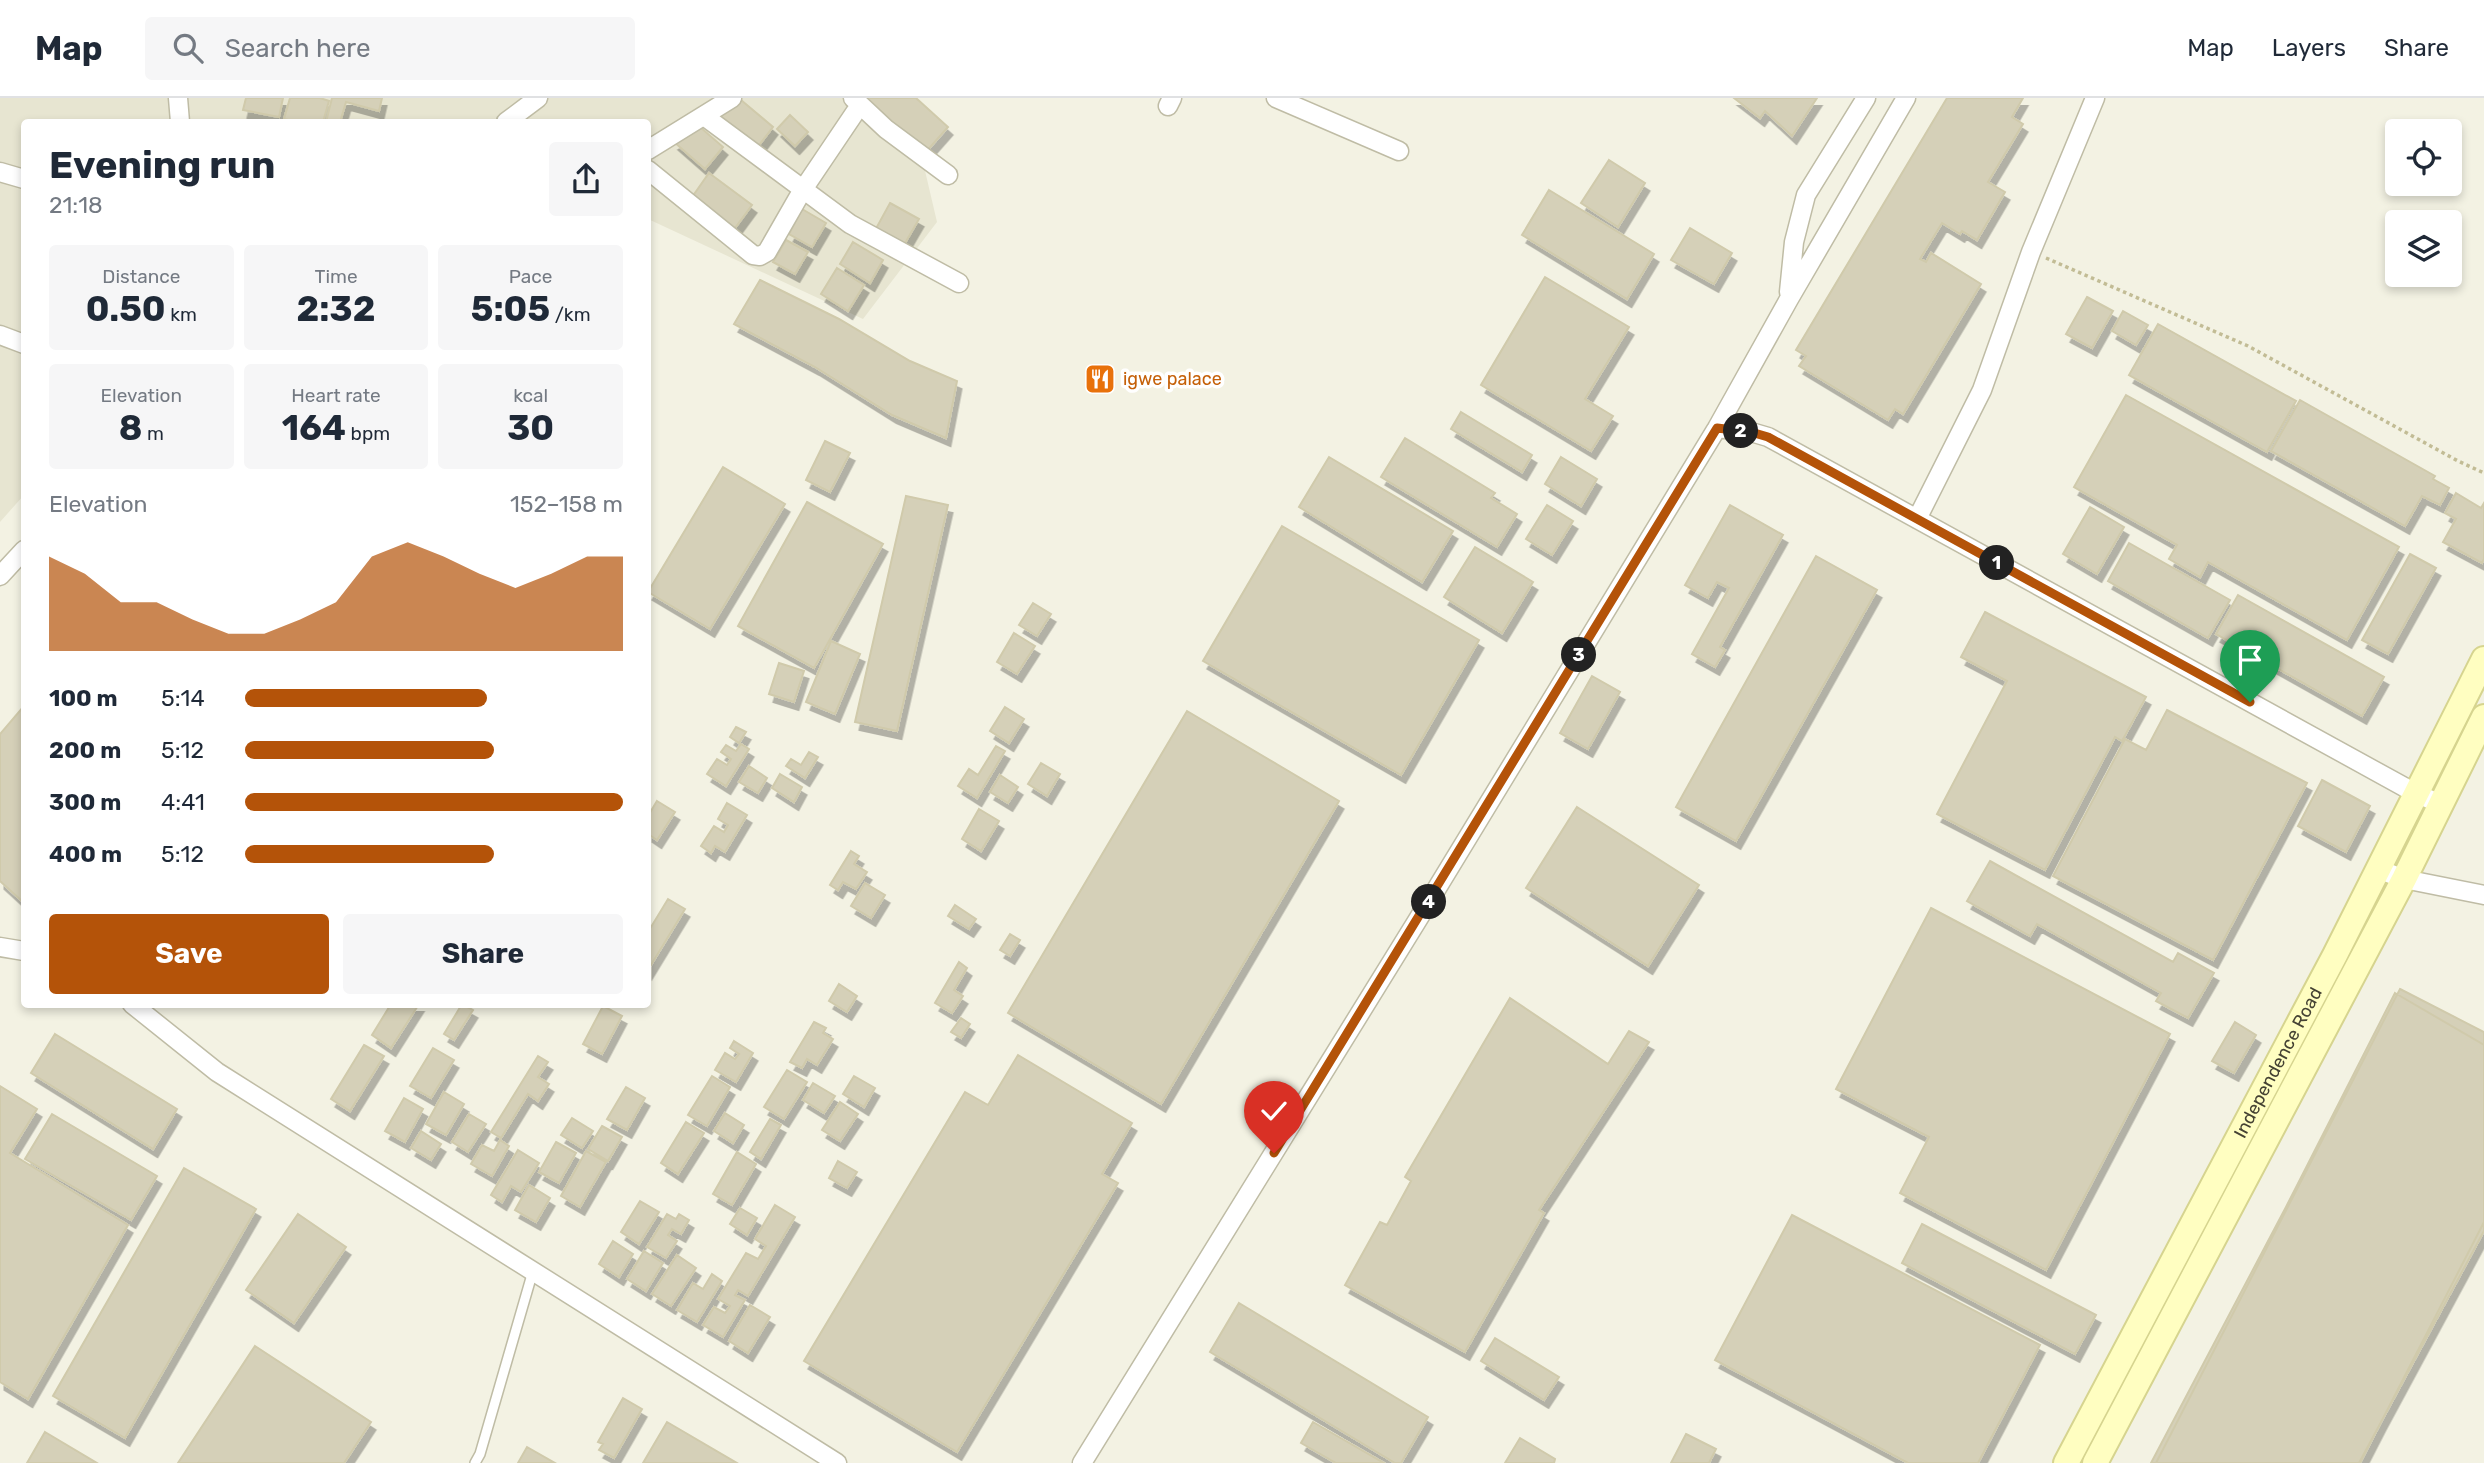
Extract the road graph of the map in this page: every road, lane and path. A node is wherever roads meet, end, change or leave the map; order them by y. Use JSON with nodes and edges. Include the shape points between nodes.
{"nodes":[{"id":1,"x":178,"y":98,"type":"edge"},
{"id":2,"x":538,"y":98,"type":"edge"},
{"id":3,"x":732,"y":98,"type":"edge"},
{"id":4,"x":1276,"y":98,"type":"edge"},
{"id":5,"x":1866,"y":98,"type":"edge"},
{"id":6,"x":1906,"y":98,"type":"edge"},
{"id":7,"x":2095,"y":98,"type":"edge"},
{"id":8,"x":857,"y":102,"type":"edge"},
{"id":9,"x":704,"y":116,"type":"junction"},
{"id":10,"x":180,"y":119,"type":"edge"},
{"id":11,"x":510,"y":119,"type":"edge"},
{"id":12,"x":651,"y":148,"type":"edge"},
{"id":13,"x":1399,"y":152,"type":"dead end"},
{"id":14,"x":0,"y":172,"type":"edge"},
{"id":15,"x":651,"y":172,"type":"edge"},
{"id":16,"x":948,"y":176,"type":"dead end"},
{"id":17,"x":21,"y":178,"type":"edge"},
{"id":18,"x":802,"y":191,"type":"junction"},
{"id":19,"x":2031,"y":252,"type":"junction"},
{"id":20,"x":959,"y":283,"type":"dead end"},
{"id":21,"x":1788,"y":299,"type":"junction"},
{"id":22,"x":0,"y":335,"type":"edge"},
{"id":23,"x":21,"y":343,"type":"edge"},
{"id":24,"x":1717,"y":428,"type":"junction"},
{"id":25,"x":2484,"y":473,"type":"edge"},
{"id":26,"x":1917,"y":519,"type":"junction"},
{"id":27,"x":21,"y":553,"type":"edge"},
{"id":28,"x":0,"y":576,"type":"edge"},
{"id":29,"x":2484,"y":659,"type":"edge"},
{"id":30,"x":2484,"y":716,"type":"edge"},
{"id":31,"x":2417,"y":794,"type":"junction"},
{"id":32,"x":2441,"y":804,"type":"junction"},
{"id":33,"x":2378,"y":869,"type":"junction"},
{"id":34,"x":2404,"y":879,"type":"junction"},
{"id":35,"x":2484,"y":895,"type":"edge"},
{"id":36,"x":0,"y":947,"type":"edge"},
{"id":37,"x":21,"y":950,"type":"edge"},
{"id":38,"x":137,"y":1008,"type":"edge"},
{"id":39,"x":533,"y":1271,"type":"junction"},
{"id":40,"x":475,"y":1463,"type":"edge"},
{"id":41,"x":837,"y":1463,"type":"edge"},
{"id":42,"x":1082,"y":1463,"type":"edge"},
{"id":43,"x":2066,"y":1463,"type":"edge"},
{"id":44,"x":2095,"y":1463,"type":"edge"}],
"edges":[{"from":1,"to":10,"type":"street"},
{"from":2,"to":11,"type":"street"},
{"from":3,"to":9,"type":"street"},
{"from":4,"to":13,"type":"street"},
{"from":5,"to":21,"type":"street","via":[[1806,195],[1794,242]]},
{"from":6,"to":21,"type":"street"},
{"from":7,"to":19,"type":"street"},
{"from":8,"to":16,"type":"street"},
{"from":8,"to":18,"type":"street"},
{"from":9,"to":12,"type":"street"},
{"from":9,"to":18,"type":"street"},
{"from":14,"to":17,"type":"street"},
{"from":15,"to":18,"type":"street","via":[[760,256],[767,252]]},
{"from":18,"to":20,"type":"street","via":[[850,225]]},
{"from":19,"to":25,"type":"path","via":[[2248,346]]},
{"from":19,"to":26,"type":"street","via":[[1982,390]]},
{"from":21,"to":24,"type":"street"},
{"from":22,"to":23,"type":"street"},
{"from":24,"to":26,"type":"street","via":[[1768,437]]},
{"from":24,"to":42,"type":"street"},
{"from":26,"to":31,"type":"street"},
{"from":27,"to":28,"type":"street"},
{"from":29,"to":31,"type":"main road","name":"Independence Road"},
{"from":30,"to":32,"type":"main road","name":"Independence Road"},
{"from":31,"to":32,"type":"street"},
{"from":31,"to":33,"type":"main road","name":"Independence Road"},
{"from":32,"to":34,"type":"main road","name":"Independence Road"},
{"from":33,"to":34,"type":"street"},
{"from":33,"to":43,"type":"main road","name":"Independence Road"},
{"from":34,"to":35,"type":"street"},
{"from":34,"to":44,"type":"main road","name":"Independence Road"},
{"from":36,"to":37,"type":"street"},
{"from":38,"to":39,"type":"street","via":[[216,1072]]},
{"from":39,"to":40,"type":"lane"},
{"from":39,"to":41,"type":"street"}]}
